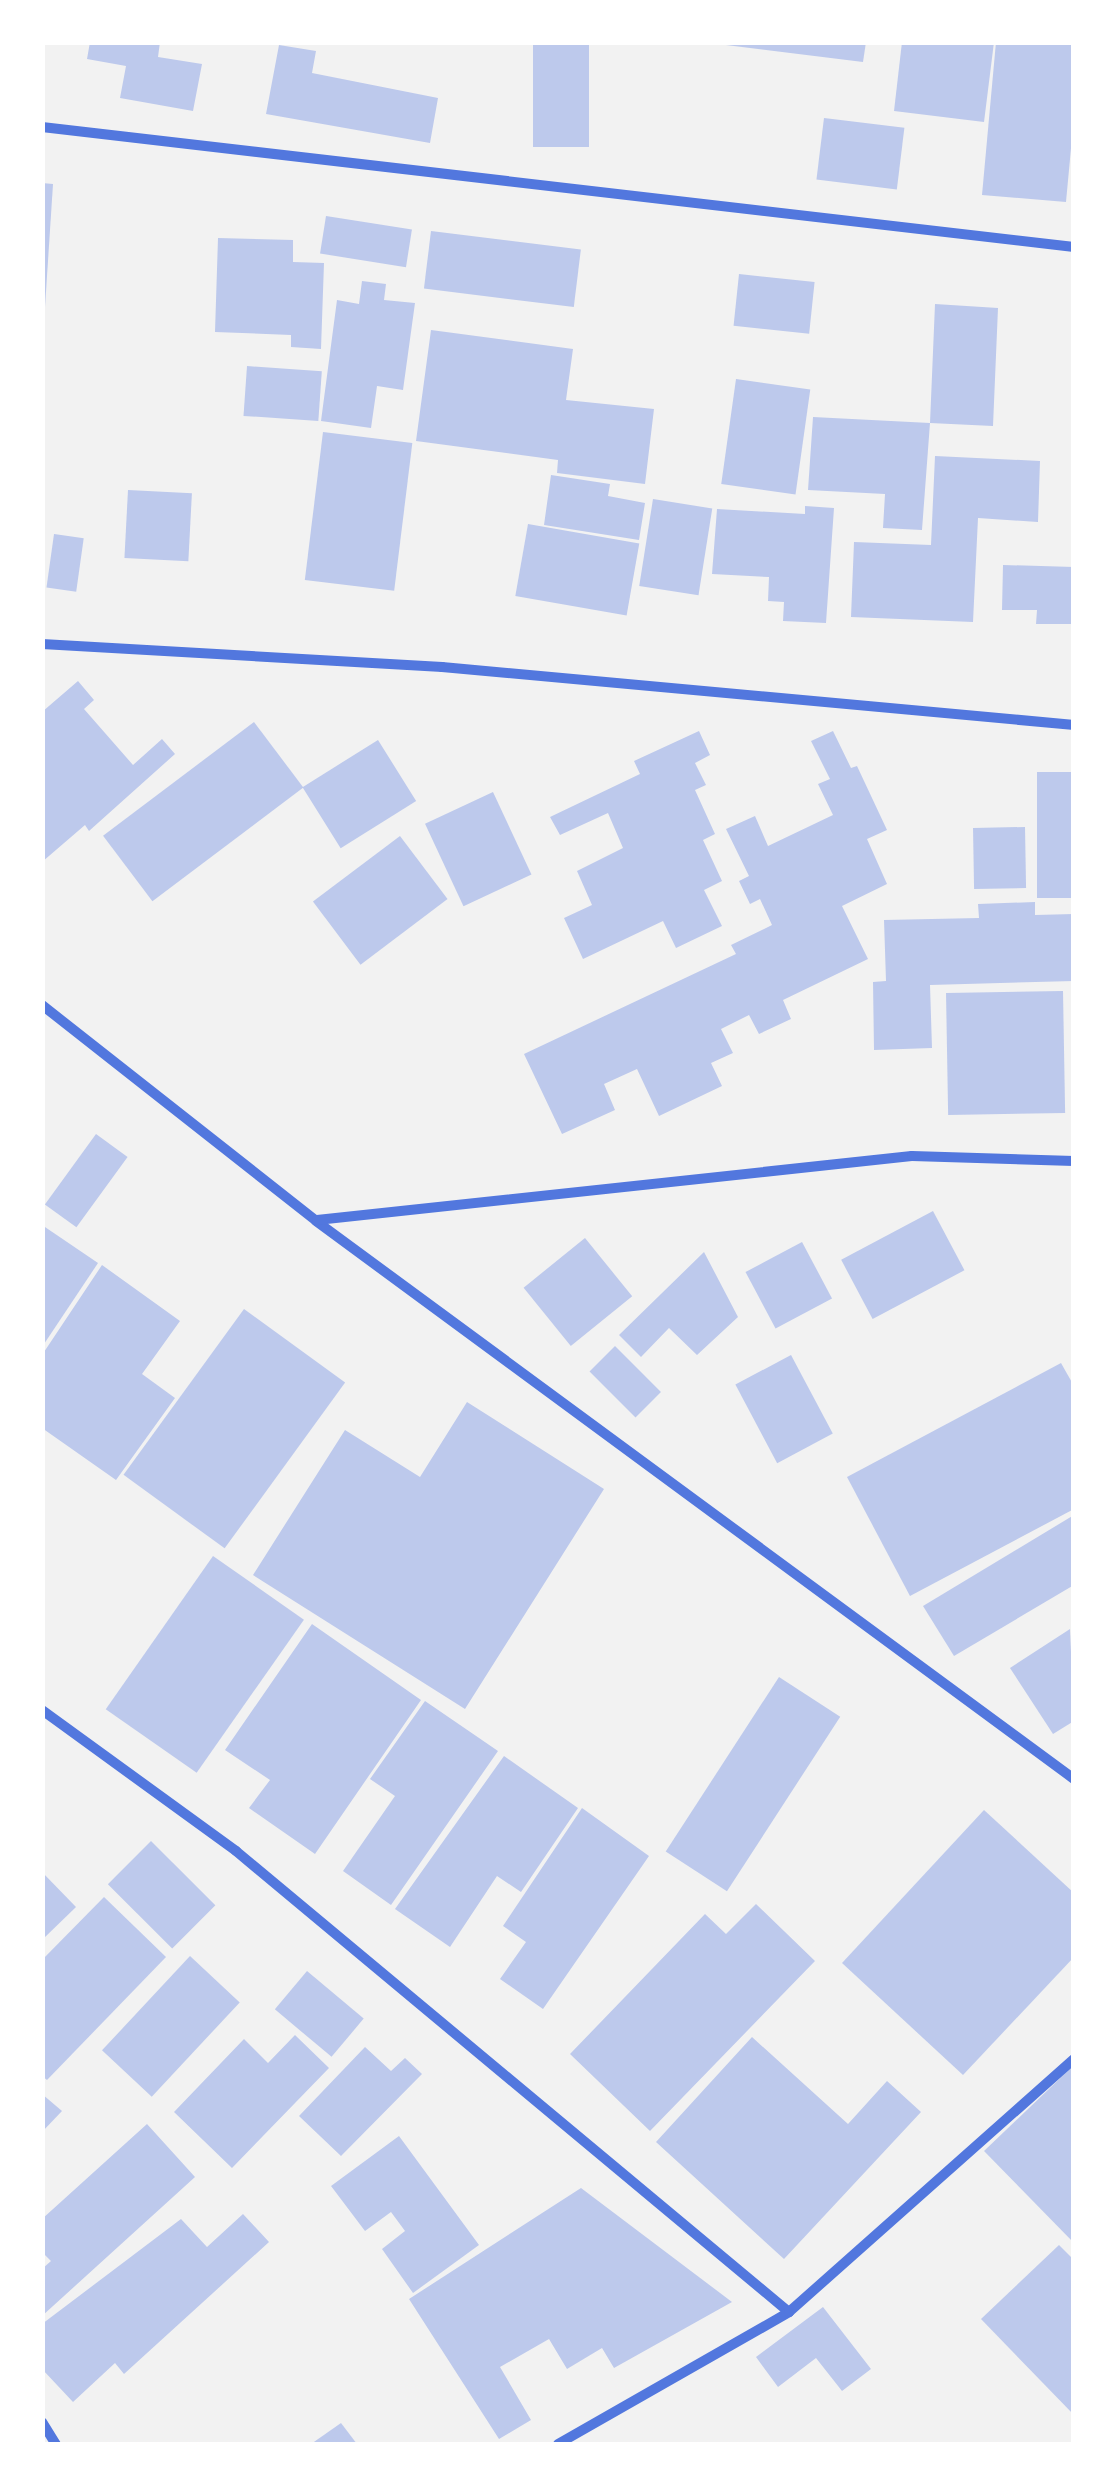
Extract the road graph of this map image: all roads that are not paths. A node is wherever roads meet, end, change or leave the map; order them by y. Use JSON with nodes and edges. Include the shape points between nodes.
{"nodes":[{"id":1,"x":42,"y":126,"type":"edge"},
{"id":2,"x":1074,"y":247,"type":"edge"},
{"id":3,"x":42,"y":644,"type":"edge"},
{"id":4,"x":1074,"y":724,"type":"edge"},
{"id":5,"x":42,"y":1005,"type":"edge"},
{"id":6,"x":1074,"y":1161,"type":"edge"},
{"id":7,"x":316,"y":1220,"type":"junction"},
{"id":8,"x":42,"y":1710,"type":"edge"},
{"id":9,"x":1074,"y":1779,"type":"edge"},
{"id":10,"x":1074,"y":2059,"type":"edge"},
{"id":11,"x":789,"y":2312,"type":"junction"},
{"id":12,"x":42,"y":2422,"type":"edge"},
{"id":13,"x":56,"y":2444,"type":"edge"},
{"id":14,"x":558,"y":2444,"type":"edge"}],
"edges":[{"from":1,"to":2,"type":"street"},
{"from":3,"to":4,"type":"street","via":[[442,667]]},
{"from":5,"to":7,"type":"street"},
{"from":6,"to":7,"type":"street","via":[[912,1156]]},
{"from":7,"to":9,"type":"street"},
{"from":8,"to":11,"type":"street","via":[[236,1851]]},
{"from":10,"to":11,"type":"street"},
{"from":11,"to":14,"type":"street"},
{"from":12,"to":13,"type":"street"}]}
